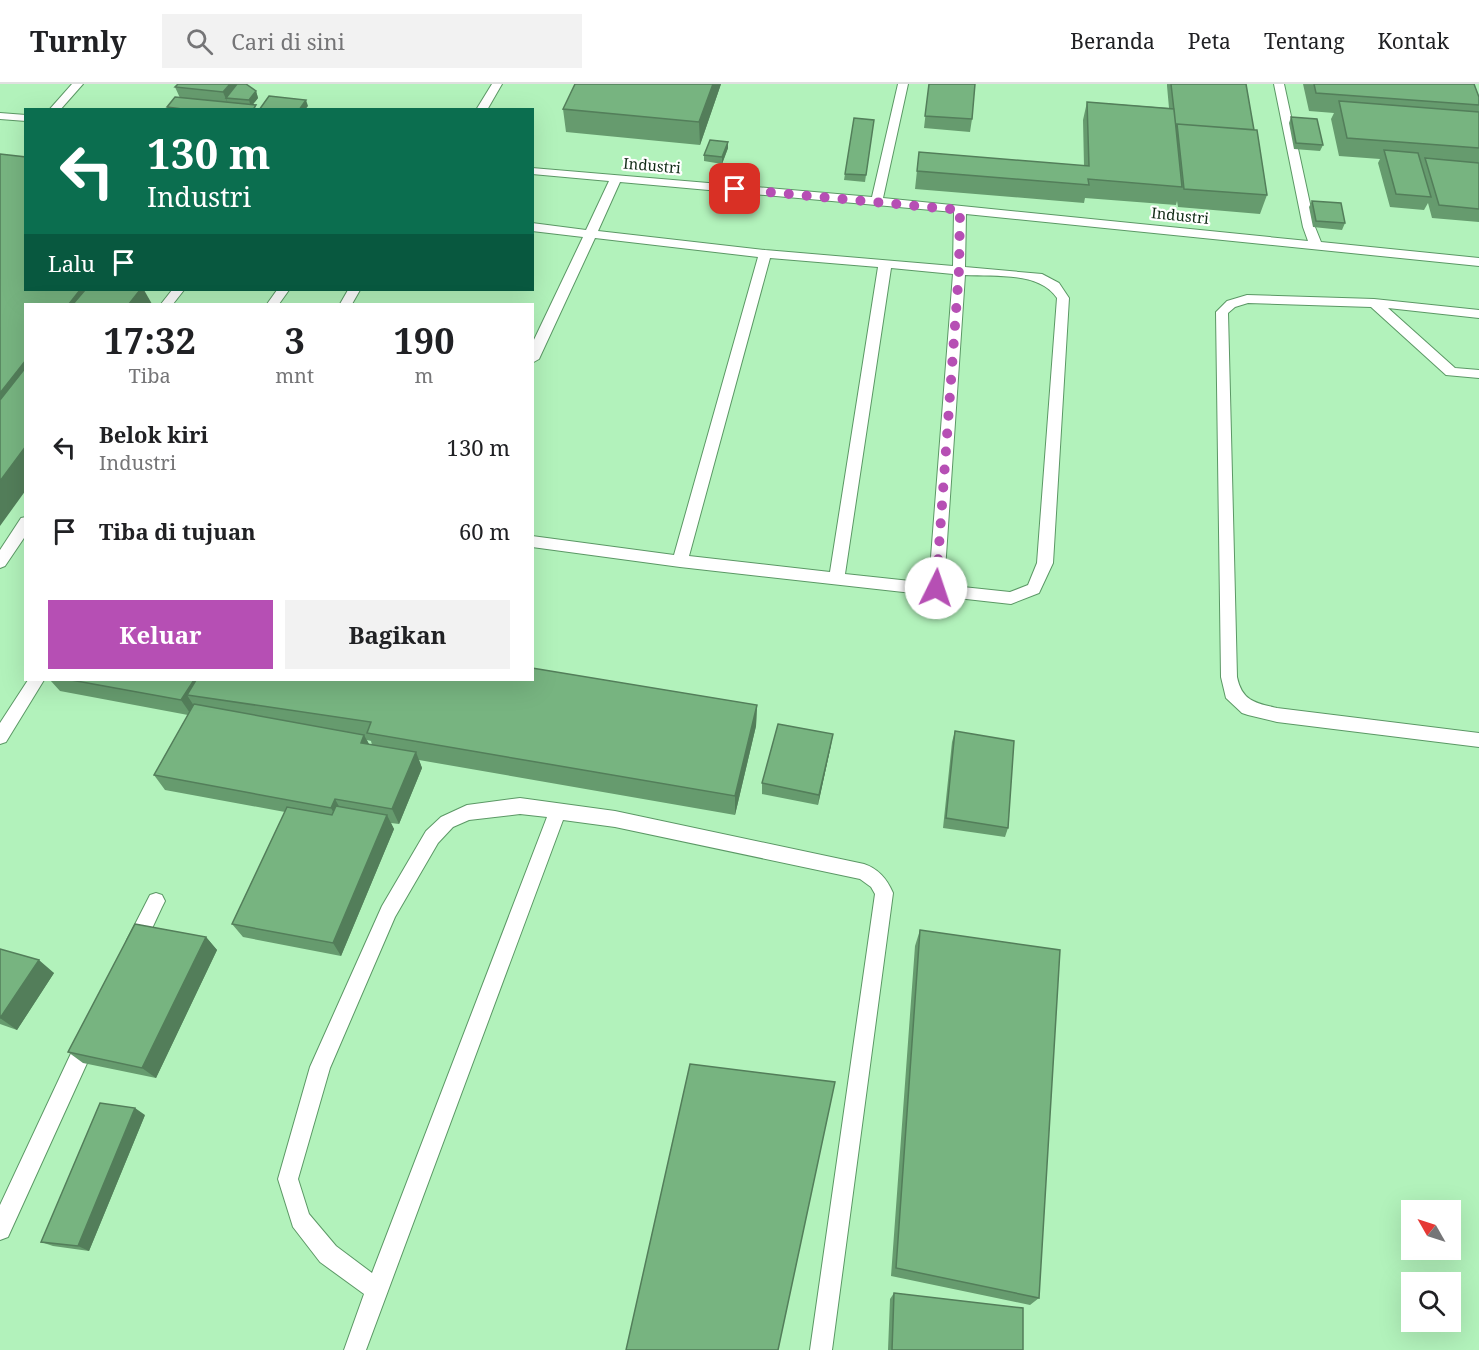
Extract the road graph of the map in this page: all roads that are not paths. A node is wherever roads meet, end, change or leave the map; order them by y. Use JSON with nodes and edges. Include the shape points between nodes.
{"nodes":[{"id":1,"x":78,"y":84,"type":"edge"},
{"id":2,"x":497,"y":84,"type":"edge"},
{"id":3,"x":903,"y":84,"type":"edge"},
{"id":4,"x":1279,"y":84,"type":"edge"},
{"id":5,"x":56,"y":108,"type":"edge"},
{"id":6,"x":482,"y":108,"type":"edge"},
{"id":7,"x":0,"y":116,"type":"edge"},
{"id":8,"x":24,"y":118,"type":"edge"},
{"id":9,"x":534,"y":171,"type":"edge"},
{"id":10,"x":616,"y":179,"type":"junction"},
{"id":11,"x":878,"y":201,"type":"junction"},
{"id":12,"x":960,"y":210,"type":"junction"},
{"id":13,"x":534,"y":227,"type":"edge"},
{"id":14,"x":589,"y":235,"type":"junction"},
{"id":15,"x":1316,"y":246,"type":"junction"},
{"id":16,"x":765,"y":254,"type":"junction"},
{"id":17,"x":1479,"y":262,"type":"edge"},
{"id":18,"x":885,"y":265,"type":"junction"},
{"id":19,"x":959,"y":270,"type":"junction"},
{"id":20,"x":177,"y":291,"type":"edge"},
{"id":21,"x":168,"y":303,"type":"edge"},
{"id":22,"x":1374,"y":303,"type":"junction"},
{"id":23,"x":1479,"y":314,"type":"edge"},
{"id":24,"x":534,"y":355,"type":"edge"},
{"id":25,"x":1479,"y":374,"type":"edge"},
{"id":26,"x":24,"y":525,"type":"edge"},
{"id":27,"x":534,"y":541,"type":"edge"},
{"id":28,"x":680,"y":561,"type":"junction"},
{"id":29,"x":0,"y":562,"type":"edge"},
{"id":30,"x":837,"y":577,"type":"junction"},
{"id":31,"x":936,"y":588,"type":"junction"},
{"id":32,"x":35,"y":681,"type":"edge"},
{"id":33,"x":0,"y":737,"type":"edge"},
{"id":34,"x":1479,"y":740,"type":"edge"},
{"id":35,"x":558,"y":811,"type":"junction"},
{"id":36,"x":156,"y":901,"type":"dead end"},
{"id":37,"x":125,"y":963,"type":"edge"},
{"id":38,"x":94,"y":1026,"type":"edge"},
{"id":39,"x":0,"y":1229,"type":"edge"},
{"id":40,"x":376,"y":1290,"type":"junction"},
{"id":41,"x":355,"y":1350,"type":"edge"},
{"id":42,"x":821,"y":1350,"type":"edge"}],
"edges":[{"from":1,"to":5,"type":"lane"},
{"from":2,"to":6,"type":"lane"},
{"from":3,"to":11,"type":"lane"},
{"from":4,"to":15,"type":"lane"},
{"from":7,"to":8,"type":"lane"},
{"from":9,"to":10,"type":"lane","name":"Industri"},
{"from":10,"to":11,"type":"lane","name":"Industri"},
{"from":10,"to":14,"type":"lane"},
{"from":11,"to":12,"type":"lane","name":"Industri"},
{"from":12,"to":15,"type":"lane","name":"Industri"},
{"from":12,"to":19,"type":"lane"},
{"from":13,"to":14,"type":"lane"},
{"from":14,"to":16,"type":"lane"},
{"from":14,"to":24,"type":"lane"},
{"from":15,"to":17,"type":"lane","name":"Industri"},
{"from":16,"to":18,"type":"lane"},
{"from":16,"to":28,"type":"lane"},
{"from":18,"to":19,"type":"lane"},
{"from":18,"to":30,"type":"lane"},
{"from":19,"to":31,"type":"lane"},
{"from":19,"to":31,"type":"lane","via":[[1038,277],[1054,286],[1063,298],[1045,563],[1034,589],[1011,598]]},
{"from":20,"to":21,"type":"lane"},
{"from":22,"to":23,"type":"lane"},
{"from":22,"to":25,"type":"lane","via":[[1451,372]]},
{"from":22,"to":34,"type":"lane","via":[[1247,299],[1222,312],[1228,666],[1232,693],[1248,708],[1277,715]]},
{"from":26,"to":29,"type":"lane"},
{"from":27,"to":28,"type":"lane"},
{"from":28,"to":30,"type":"lane"},
{"from":30,"to":31,"type":"lane"},
{"from":32,"to":33,"type":"lane"},
{"from":35,"to":40,"type":"lane"},
{"from":35,"to":40,"type":"lane","via":[[520,806],[467,813],[447,822],[432,837],[388,912],[320,1067],[288,1179],[300,1220],[328,1254]]},
{"from":35,"to":42,"type":"lane","via":[[615,819],[864,872],[877,881],[884,893]]},
{"from":36,"to":37,"type":"lane"},
{"from":38,"to":39,"type":"lane"},
{"from":40,"to":41,"type":"lane"}]}
